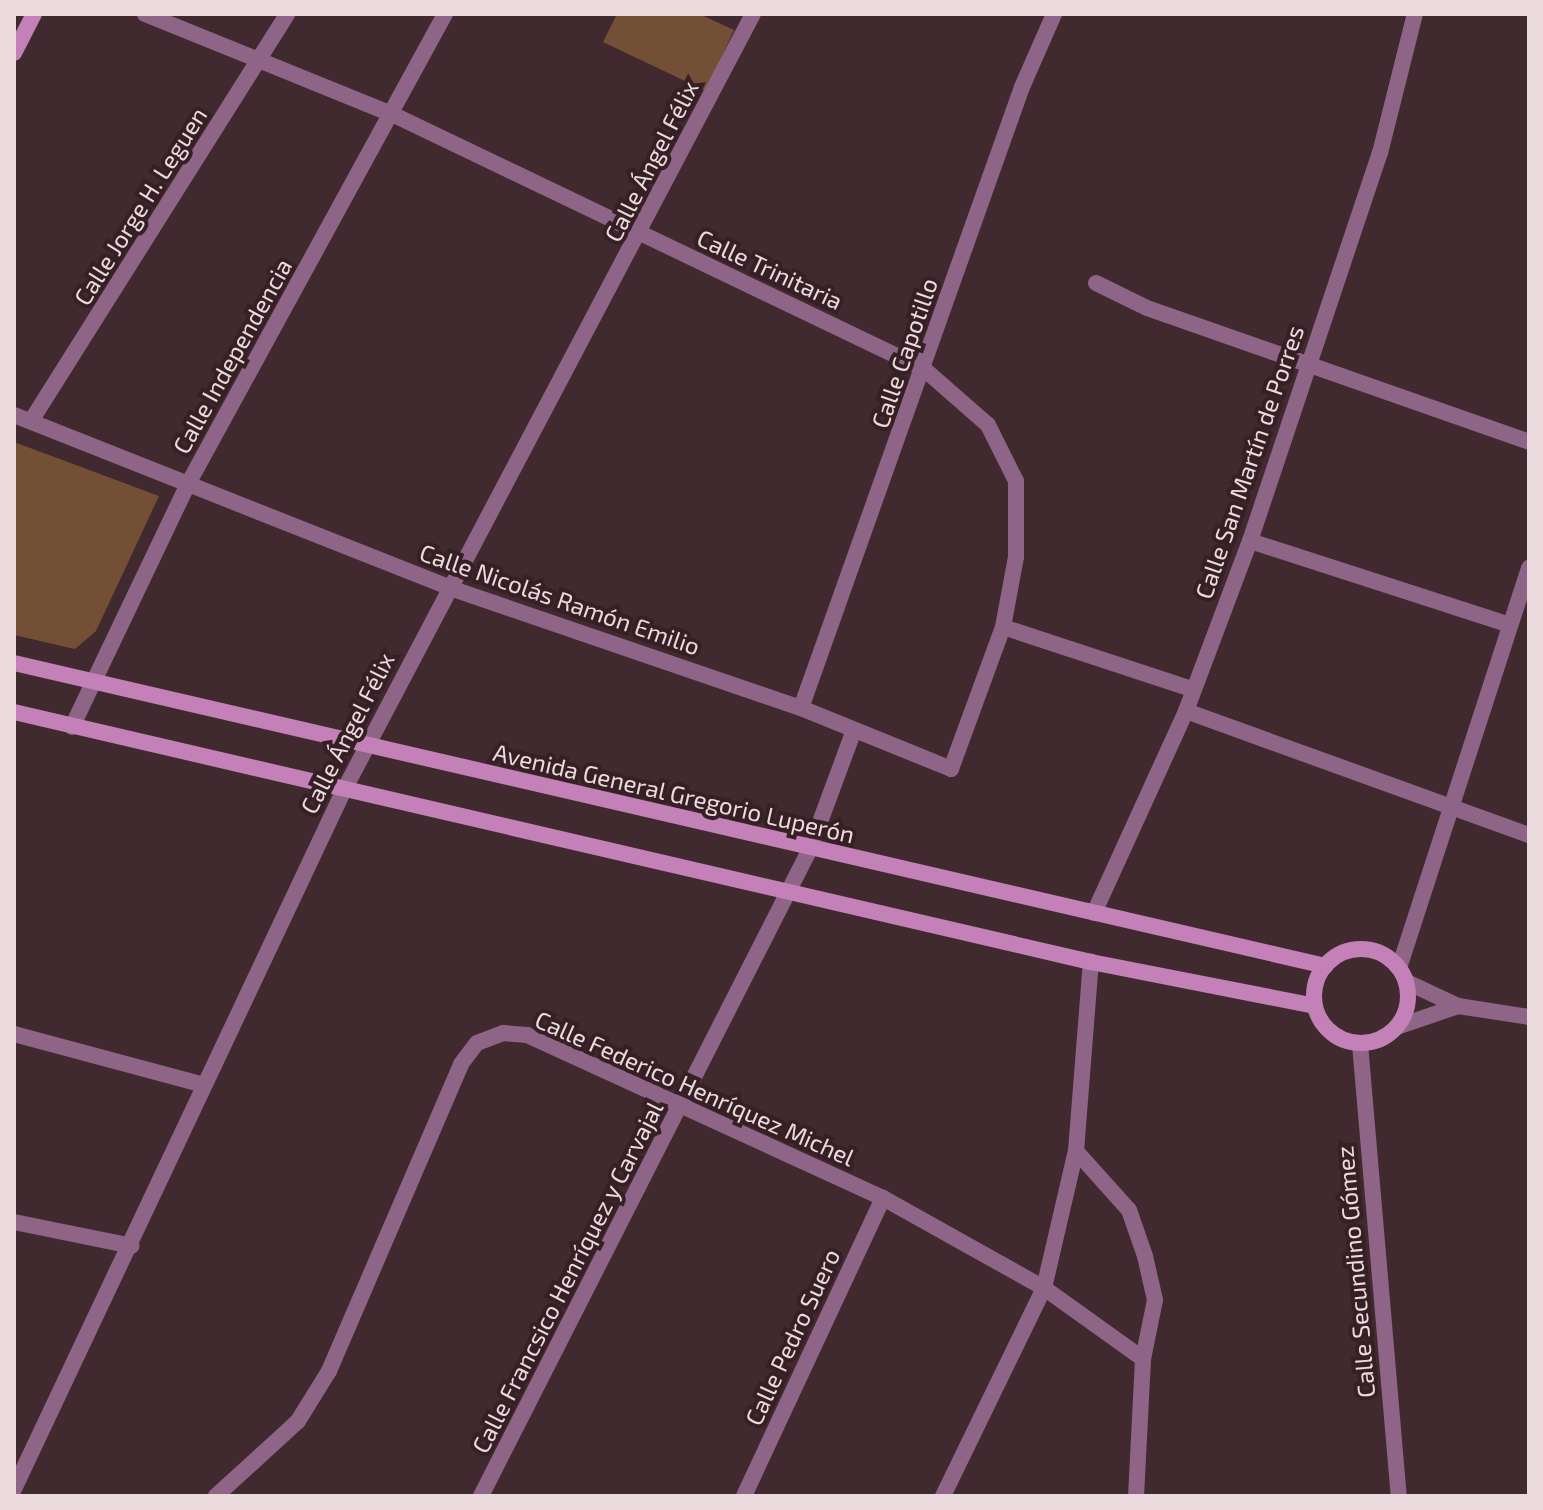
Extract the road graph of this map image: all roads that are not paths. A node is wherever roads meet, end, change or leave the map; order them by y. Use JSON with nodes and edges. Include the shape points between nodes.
{"nodes":[{"id":1,"x":34,"y":14,"type":"edge"},
{"id":2,"x":145,"y":14,"type":"edge"},
{"id":3,"x":287,"y":14,"type":"edge"},
{"id":4,"x":445,"y":14,"type":"edge"},
{"id":5,"x":753,"y":14,"type":"edge"},
{"id":6,"x":1054,"y":14,"type":"edge"},
{"id":7,"x":1415,"y":14,"type":"edge"},
{"id":8,"x":14,"y":53,"type":"edge"},
{"id":9,"x":263,"y":57,"type":"junction"},
{"id":10,"x":394,"y":115,"type":"junction"},
{"id":11,"x":641,"y":235,"type":"junction"},
{"id":12,"x":1096,"y":283,"type":"dead end"},
{"id":13,"x":1309,"y":366,"type":"junction"},
{"id":14,"x":924,"y":369,"type":"junction"},
{"id":15,"x":14,"y":415,"type":"edge"},
{"id":16,"x":31,"y":421,"type":"junction"},
{"id":17,"x":1529,"y":442,"type":"edge"},
{"id":18,"x":188,"y":484,"type":"junction"},
{"id":19,"x":1250,"y":541,"type":"junction"},
{"id":20,"x":1529,"y":568,"type":"edge"},
{"id":21,"x":450,"y":588,"type":"junction"},
{"id":22,"x":1510,"y":625,"type":"junction"},
{"id":23,"x":1003,"y":627,"type":"junction"},
{"id":24,"x":14,"y":663,"type":"edge"},
{"id":25,"x":95,"y":683,"type":"junction"},
{"id":26,"x":1192,"y":689,"type":"junction"},
{"id":27,"x":801,"y":708,"type":"junction"},
{"id":28,"x":1186,"y":711,"type":"junction"},
{"id":29,"x":14,"y":712,"type":"edge"},
{"id":30,"x":72,"y":727,"type":"junction"},
{"id":31,"x":854,"y":730,"type":"junction"},
{"id":32,"x":366,"y":748,"type":"junction"},
{"id":33,"x":343,"y":792,"type":"junction"},
{"id":34,"x":1452,"y":806,"type":"junction"},
{"id":35,"x":1529,"y":835,"type":"edge"},
{"id":36,"x":810,"y":849,"type":"junction"},
{"id":37,"x":789,"y":890,"type":"junction"},
{"id":38,"x":1094,"y":913,"type":"junction"},
{"id":39,"x":1091,"y":962,"type":"junction"},
{"id":40,"x":1325,"y":966,"type":"junction"},
{"id":41,"x":1399,"y":968,"type":"junction"},
{"id":42,"x":1409,"y":983,"type":"junction"},
{"id":43,"x":1315,"y":1006,"type":"junction"},
{"id":44,"x":1458,"y":1006,"type":"junction"},
{"id":45,"x":1529,"y":1017,"type":"edge"},
{"id":46,"x":1397,"y":1027,"type":"junction"},
{"id":47,"x":14,"y":1034,"type":"edge"},
{"id":48,"x":1360,"y":1044,"type":"junction"},
{"id":49,"x":201,"y":1084,"type":"junction"},
{"id":50,"x":681,"y":1107,"type":"junction"},
{"id":51,"x":1076,"y":1151,"type":"junction"},
{"id":52,"x":883,"y":1198,"type":"junction"},
{"id":53,"x":14,"y":1222,"type":"edge"},
{"id":54,"x":132,"y":1246,"type":"junction"},
{"id":55,"x":1044,"y":1288,"type":"junction"},
{"id":56,"x":1143,"y":1359,"type":"junction"},
{"id":57,"x":14,"y":1489,"type":"edge"},
{"id":58,"x":216,"y":1496,"type":"edge"},
{"id":59,"x":481,"y":1496,"type":"edge"},
{"id":60,"x":744,"y":1496,"type":"edge"},
{"id":61,"x":943,"y":1496,"type":"edge"},
{"id":62,"x":1136,"y":1496,"type":"edge"},
{"id":63,"x":1399,"y":1496,"type":"edge"}],
"edges":[{"from":1,"to":8,"type":"main road"},
{"from":2,"to":9,"type":"street","name":"Calle Trinitaria"},
{"from":3,"to":9,"type":"street","name":"Calle Jorge H. Leguen"},
{"from":4,"to":10,"type":"street","name":"Calle Independencia"},
{"from":5,"to":11,"type":"street","name":"Calle Ángel Félix"},
{"from":6,"to":14,"type":"street","name":"Calle Capotillo","via":[[1022,87]]},
{"from":7,"to":13,"type":"street","name":"Calle San Martín de Porres","via":[[1380,153]]},
{"from":9,"to":10,"type":"street","name":"Calle Trinitaria"},
{"from":9,"to":16,"type":"street","name":"Calle Jorge H. Leguen"},
{"from":10,"to":11,"type":"street","name":"Calle Trinitaria"},
{"from":10,"to":18,"type":"street","name":"Calle Independencia"},
{"from":11,"to":14,"type":"street","name":"Calle Trinitaria"},
{"from":11,"to":21,"type":"street","name":"Calle Ángel Félix"},
{"from":12,"to":13,"type":"street"},
{"from":13,"to":17,"type":"street"},
{"from":13,"to":19,"type":"street","name":"Calle San Martín de Porres"},
{"from":14,"to":23,"type":"street","name":"Calle Trinitaria","via":[[988,425],[1016,481],[1016,557]]},
{"from":14,"to":27,"type":"street","name":"Calle Capotillo"},
{"from":15,"to":16,"type":"street","name":"Calle Nicolás Ramón Emilio"},
{"from":16,"to":18,"type":"street","name":"Calle Nicolás Ramón Emilio"},
{"from":18,"to":21,"type":"street","name":"Calle Nicolás Ramón Emilio"},
{"from":18,"to":25,"type":"street","name":"Calle Independencia"},
{"from":19,"to":22,"type":"street"},
{"from":19,"to":26,"type":"street","name":"Calle San Martín de Porres"},
{"from":20,"to":22,"type":"street"},
{"from":21,"to":27,"type":"street","name":"Calle Nicolás Ramón Emilio"},
{"from":21,"to":32,"type":"street","name":"Calle Ángel Félix"},
{"from":22,"to":34,"type":"street"},
{"from":23,"to":26,"type":"street"},
{"from":23,"to":31,"type":"street","name":"Calle Nicolás Ramón Emilio","via":[[951,769]]},
{"from":24,"to":25,"type":"main road","name":"Avenida General Gregorio Luperón"},
{"from":25,"to":30,"type":"street","name":"Calle Independencia"},
{"from":25,"to":32,"type":"main road","name":"Avenida General Gregorio Luperón"},
{"from":26,"to":28,"type":"street","name":"Calle San Martín de Porres"},
{"from":27,"to":31,"type":"street","name":"Calle Nicolás Ramón Emilio"},
{"from":28,"to":34,"type":"street"},
{"from":28,"to":38,"type":"street","name":"Calle San Martín de Porres"},
{"from":29,"to":30,"type":"main road"},
{"from":30,"to":33,"type":"main road"},
{"from":31,"to":36,"type":"street","name":"Calle Francsico Henríquez y Carvajal"},
{"from":32,"to":33,"type":"street","name":"Calle Ángel Félix"},
{"from":32,"to":36,"type":"main road","name":"Avenida General Gregorio Luperón"},
{"from":33,"to":37,"type":"main road"},
{"from":33,"to":49,"type":"street","name":"Calle Ángel Félix"},
{"from":34,"to":35,"type":"street"},
{"from":34,"to":41,"type":"street"},
{"from":36,"to":37,"type":"street","name":"Calle Francsico Henríquez y Carvajal"},
{"from":36,"to":38,"type":"main road","name":"Avenida General Gregorio Luperón"},
{"from":37,"to":39,"type":"main road"},
{"from":37,"to":50,"type":"street","name":"Calle Francsico Henríquez y Carvajal"},
{"from":38,"to":40,"type":"main road","name":"Avenida General Gregorio Luperón"},
{"from":39,"to":43,"type":"main road"},
{"from":39,"to":51,"type":"street"},
{"from":40,"to":41,"type":"main road","via":[[1363,949]]},
{"from":40,"to":43,"type":"main road"},
{"from":41,"to":42,"type":"main road"},
{"from":42,"to":44,"type":"street"},
{"from":42,"to":46,"type":"main road","via":[[1407,1008]]},
{"from":43,"to":48,"type":"main road","via":[[1339,1039]]},
{"from":44,"to":45,"type":"street"},
{"from":44,"to":46,"type":"street"},
{"from":46,"to":48,"type":"main road"},
{"from":47,"to":49,"type":"street"},
{"from":48,"to":63,"type":"street","name":"Calle Secundino Gómez"},
{"from":49,"to":54,"type":"street","name":"Calle Ángel Félix"},
{"from":50,"to":52,"type":"street","name":"Calle Federico Henríquez Michel"},
{"from":50,"to":58,"type":"street","name":"Calle Federico Henríquez Michel","via":[[527,1035],[503,1033],[477,1043],[461,1064],[329,1371],[298,1421]]},
{"from":50,"to":59,"type":"street","name":"Calle Francsico Henríquez y Carvajal"},
{"from":51,"to":55,"type":"street"},
{"from":51,"to":56,"type":"street","via":[[1129,1210],[1145,1256],[1155,1300]]},
{"from":52,"to":55,"type":"street","name":"Calle Federico Henríquez Michel"},
{"from":52,"to":60,"type":"street","name":"Calle Pedro Suero"},
{"from":53,"to":54,"type":"street"},
{"from":54,"to":57,"type":"street","name":"Calle Ángel Félix"},
{"from":55,"to":56,"type":"street","name":"Calle Federico Henríquez Michel"},
{"from":55,"to":61,"type":"street"},
{"from":56,"to":62,"type":"street"}]}
